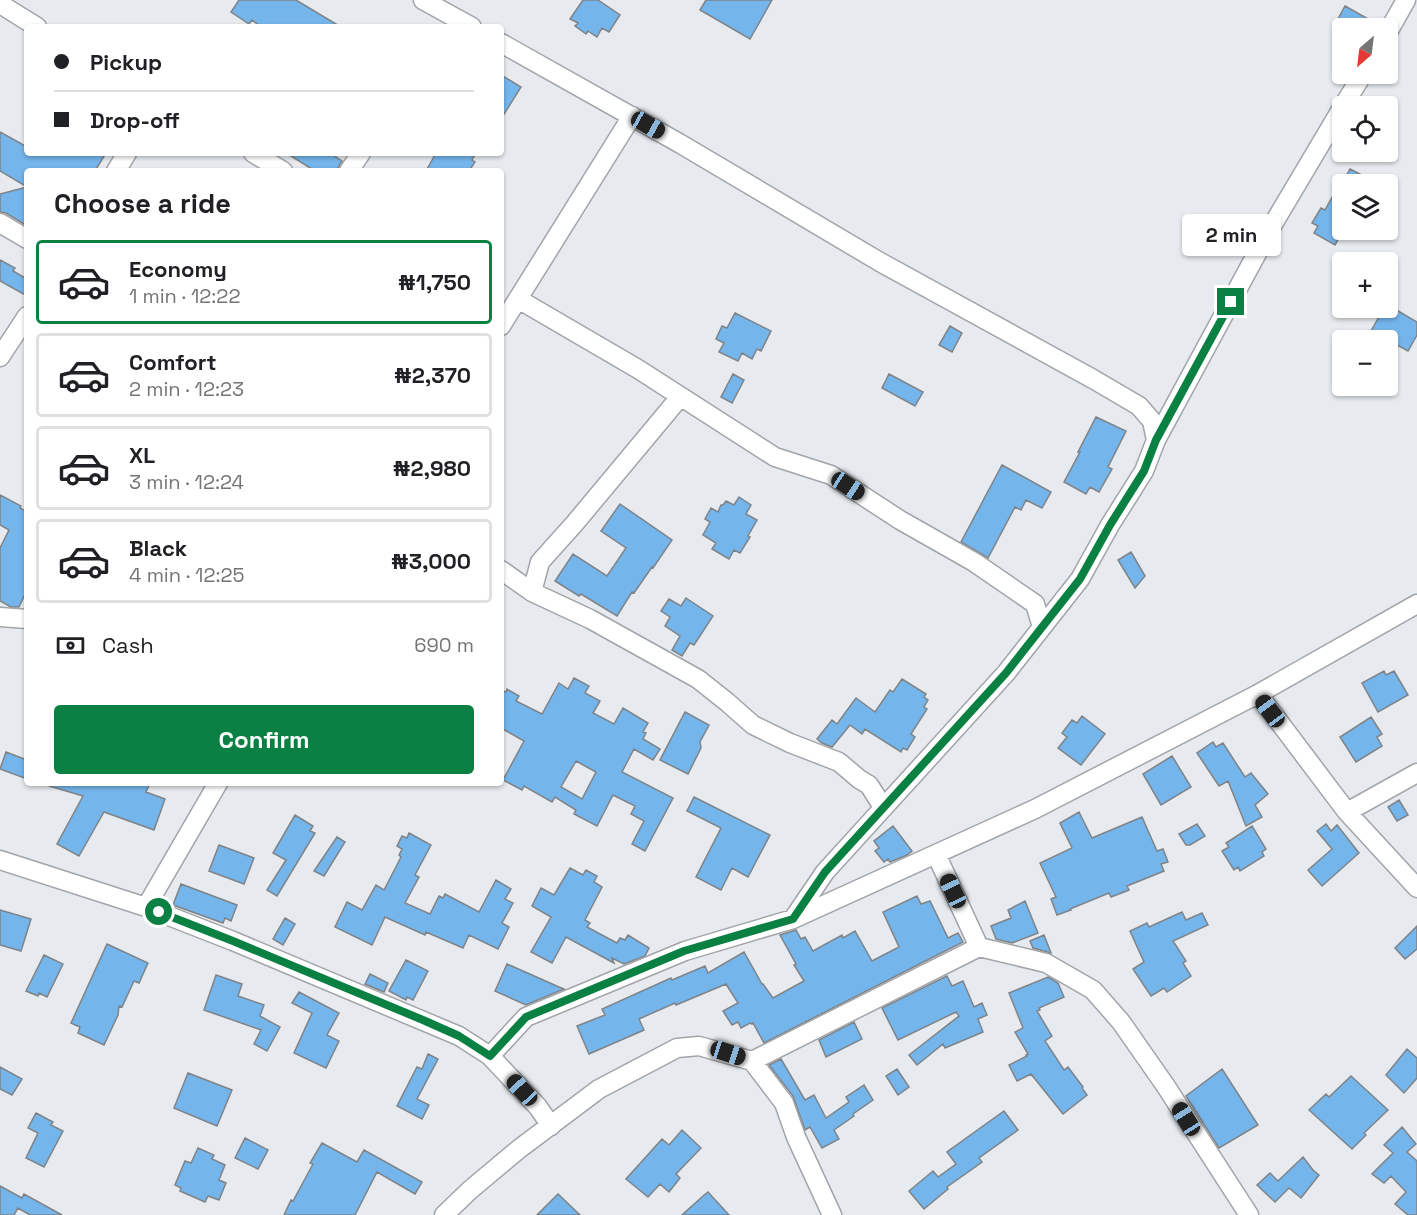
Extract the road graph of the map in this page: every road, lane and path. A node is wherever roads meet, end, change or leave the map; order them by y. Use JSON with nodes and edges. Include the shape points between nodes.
{"nodes":[{"id":1,"x":423,"y":0,"type":"edge"},
{"id":2,"x":1406,"y":0,"type":"edge"},
{"id":3,"x":0,"y":4,"type":"edge"},
{"id":4,"x":1396,"y":18,"type":"edge"},
{"id":5,"x":32,"y":24,"type":"edge"},
{"id":6,"x":460,"y":24,"type":"edge"},
{"id":7,"x":504,"y":45,"type":"edge"},
{"id":8,"x":632,"y":116,"type":"junction"},
{"id":9,"x":1332,"y":125,"type":"edge"},
{"id":10,"x":258,"y":156,"type":"edge"},
{"id":11,"x":278,"y":168,"type":"edge"},
{"id":12,"x":0,"y":224,"type":"edge"},
{"id":13,"x":24,"y":237,"type":"edge"},
{"id":14,"x":518,"y":299,"type":"junction"},
{"id":15,"x":24,"y":321,"type":"edge"},
{"id":16,"x":504,"y":321,"type":"edge"},
{"id":17,"x":0,"y":357,"type":"edge"},
{"id":18,"x":680,"y":397,"type":"junction"},
{"id":19,"x":1156,"y":440,"type":"junction"},
{"id":20,"x":504,"y":572,"type":"edge"},
{"id":21,"x":532,"y":592,"type":"junction"},
{"id":22,"x":1417,"y":604,"type":"edge"},
{"id":23,"x":0,"y":616,"type":"edge"},
{"id":24,"x":24,"y":619,"type":"edge"},
{"id":25,"x":1042,"y":627,"type":"junction"},
{"id":26,"x":1257,"y":694,"type":"junction"},
{"id":27,"x":1417,"y":773,"type":"edge"},
{"id":28,"x":216,"y":786,"type":"edge"},
{"id":29,"x":883,"y":807,"type":"junction"},
{"id":30,"x":1347,"y":812,"type":"junction"},
{"id":31,"x":936,"y":854,"type":"junction"},
{"id":32,"x":0,"y":860,"type":"edge"},
{"id":33,"x":1417,"y":888,"type":"edge"},
{"id":34,"x":146,"y":907,"type":"junction"},
{"id":35,"x":793,"y":919,"type":"junction"},
{"id":36,"x":979,"y":947,"type":"junction"},
{"id":37,"x":490,"y":1056,"type":"junction"},
{"id":38,"x":752,"y":1061,"type":"junction"},
{"id":39,"x":551,"y":1126,"type":"junction"},
{"id":40,"x":444,"y":1215,"type":"edge"},
{"id":41,"x":832,"y":1215,"type":"edge"},
{"id":42,"x":1250,"y":1215,"type":"edge"}],
"edges":[{"from":1,"to":6,"type":"street"},
{"from":2,"to":4,"type":"street"},
{"from":3,"to":5,"type":"street"},
{"from":7,"to":8,"type":"street"},
{"from":8,"to":14,"type":"street"},
{"from":8,"to":19,"type":"street","via":[[880,262],[1139,406],[1152,421]]},
{"from":9,"to":19,"type":"street","via":[[1269,231]]},
{"from":10,"to":11,"type":"street"},
{"from":12,"to":13,"type":"street"},
{"from":14,"to":16,"type":"street"},
{"from":14,"to":18,"type":"street"},
{"from":15,"to":17,"type":"street"},
{"from":18,"to":21,"type":"street","via":[[540,562]]},
{"from":18,"to":25,"type":"street","via":[[775,457],[831,475],[974,562],[1035,604]]},
{"from":19,"to":25,"type":"street","via":[[1144,471],[1080,579]]},
{"from":20,"to":21,"type":"street"},
{"from":21,"to":29,"type":"street","via":[[590,619],[698,679],[753,725],[839,762],[869,785]]},
{"from":22,"to":26,"type":"street"},
{"from":23,"to":24,"type":"street"},
{"from":25,"to":29,"type":"street","via":[[1006,673]]},
{"from":26,"to":30,"type":"street"},
{"from":26,"to":31,"type":"street","via":[[1035,809]]},
{"from":27,"to":30,"type":"street"},
{"from":28,"to":34,"type":"street"},
{"from":29,"to":35,"type":"street","via":[[825,872]]},
{"from":30,"to":33,"type":"street"},
{"from":31,"to":35,"type":"street"},
{"from":31,"to":36,"type":"street"},
{"from":32,"to":34,"type":"street"},
{"from":34,"to":37,"type":"street","via":[[416,1017],[459,1036]]},
{"from":35,"to":37,"type":"street","via":[[684,951],[526,1017]]},
{"from":36,"to":38,"type":"street"},
{"from":36,"to":42,"type":"street","via":[[1046,963],[1093,990],[1122,1022]]},
{"from":37,"to":39,"type":"street"},
{"from":38,"to":39,"type":"street","via":[[699,1046],[676,1048],[599,1089]]},
{"from":38,"to":41,"type":"street","via":[[784,1103],[795,1137]]},
{"from":39,"to":40,"type":"street"}]}
